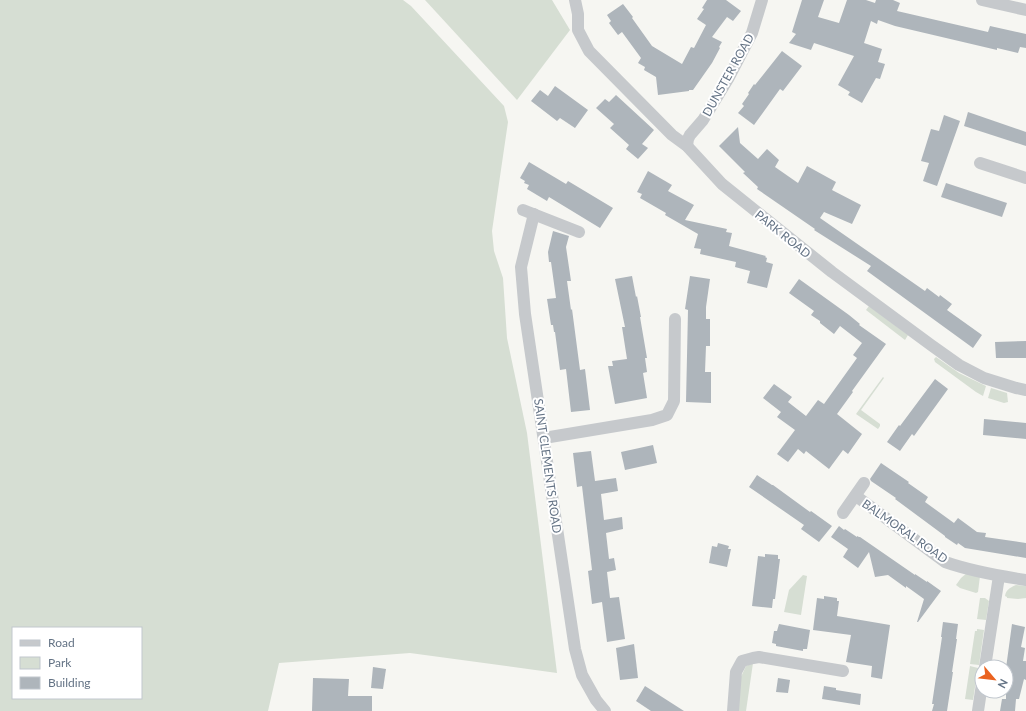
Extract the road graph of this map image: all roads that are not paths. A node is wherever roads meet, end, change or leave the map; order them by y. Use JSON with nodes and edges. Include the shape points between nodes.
{"nodes":[{"id":1,"x":574,"y":0,"type":"edge"},
{"id":2,"x":762,"y":0,"type":"edge"},
{"id":3,"x":982,"y":0,"type":"edge"},
{"id":4,"x":1026,"y":10,"type":"edge"},
{"id":5,"x":687,"y":146,"type":"junction"},
{"id":6,"x":980,"y":163,"type":"dead end"},
{"id":7,"x":1026,"y":178,"type":"edge"},
{"id":8,"x":579,"y":232,"type":"dead end"},
{"id":9,"x":675,"y":319,"type":"dead end"},
{"id":10,"x":1026,"y":390,"type":"edge"},
{"id":11,"x":544,"y":438,"type":"junction"},
{"id":12,"x":864,"y":483,"type":"dead end"},
{"id":13,"x":856,"y":496,"type":"junction"},
{"id":14,"x":843,"y":513,"type":"dead end"},
{"id":15,"x":999,"y":576,"type":"junction"},
{"id":16,"x":1026,"y":580,"type":"edge"},
{"id":17,"x":986,"y":659,"type":"edge"},
{"id":18,"x":843,"y":671,"type":"dead end"},
{"id":19,"x":980,"y":699,"type":"edge"},
{"id":20,"x":605,"y":711,"type":"edge"},
{"id":21,"x":733,"y":711,"type":"edge"},
{"id":22,"x":978,"y":711,"type":"edge"}],
"edges":[{"from":1,"to":5,"type":"street","name":"PARK ROAD","via":[[578,14],[578,30],[589,51],[672,135]]},
{"from":2,"to":5,"type":"street","name":"DUNSTER ROAD","via":[[752,33],[724,86],[703,120],[690,135]]},
{"from":3,"to":4,"type":"street"},
{"from":5,"to":10,"type":"street","name":"PARK ROAD","via":[[722,184],[832,272],[931,345],[959,365],[984,378]]},
{"from":6,"to":7,"type":"street"},
{"from":8,"to":11,"type":"street","name":"SAINT CLEMENTS ROAD","via":[[529,212],[521,268],[525,314]]},
{"from":9,"to":11,"type":"street","via":[[674,401],[667,415],[652,420]]},
{"from":11,"to":20,"type":"street","name":"SAINT CLEMENTS ROAD","via":[[575,649],[582,675]]},
{"from":12,"to":13,"type":"street","name":"BALMORAL ROAD"},
{"from":13,"to":14,"type":"street","name":"BALMORAL ROAD"},
{"from":13,"to":15,"type":"street","name":"BALMORAL ROAD","via":[[945,562]]},
{"from":15,"to":16,"type":"street","name":"BALMORAL ROAD"},
{"from":15,"to":17,"type":"street"},
{"from":18,"to":21,"type":"street","via":[[760,657],[742,661],[736,672]]},
{"from":19,"to":22,"type":"street"}]}
